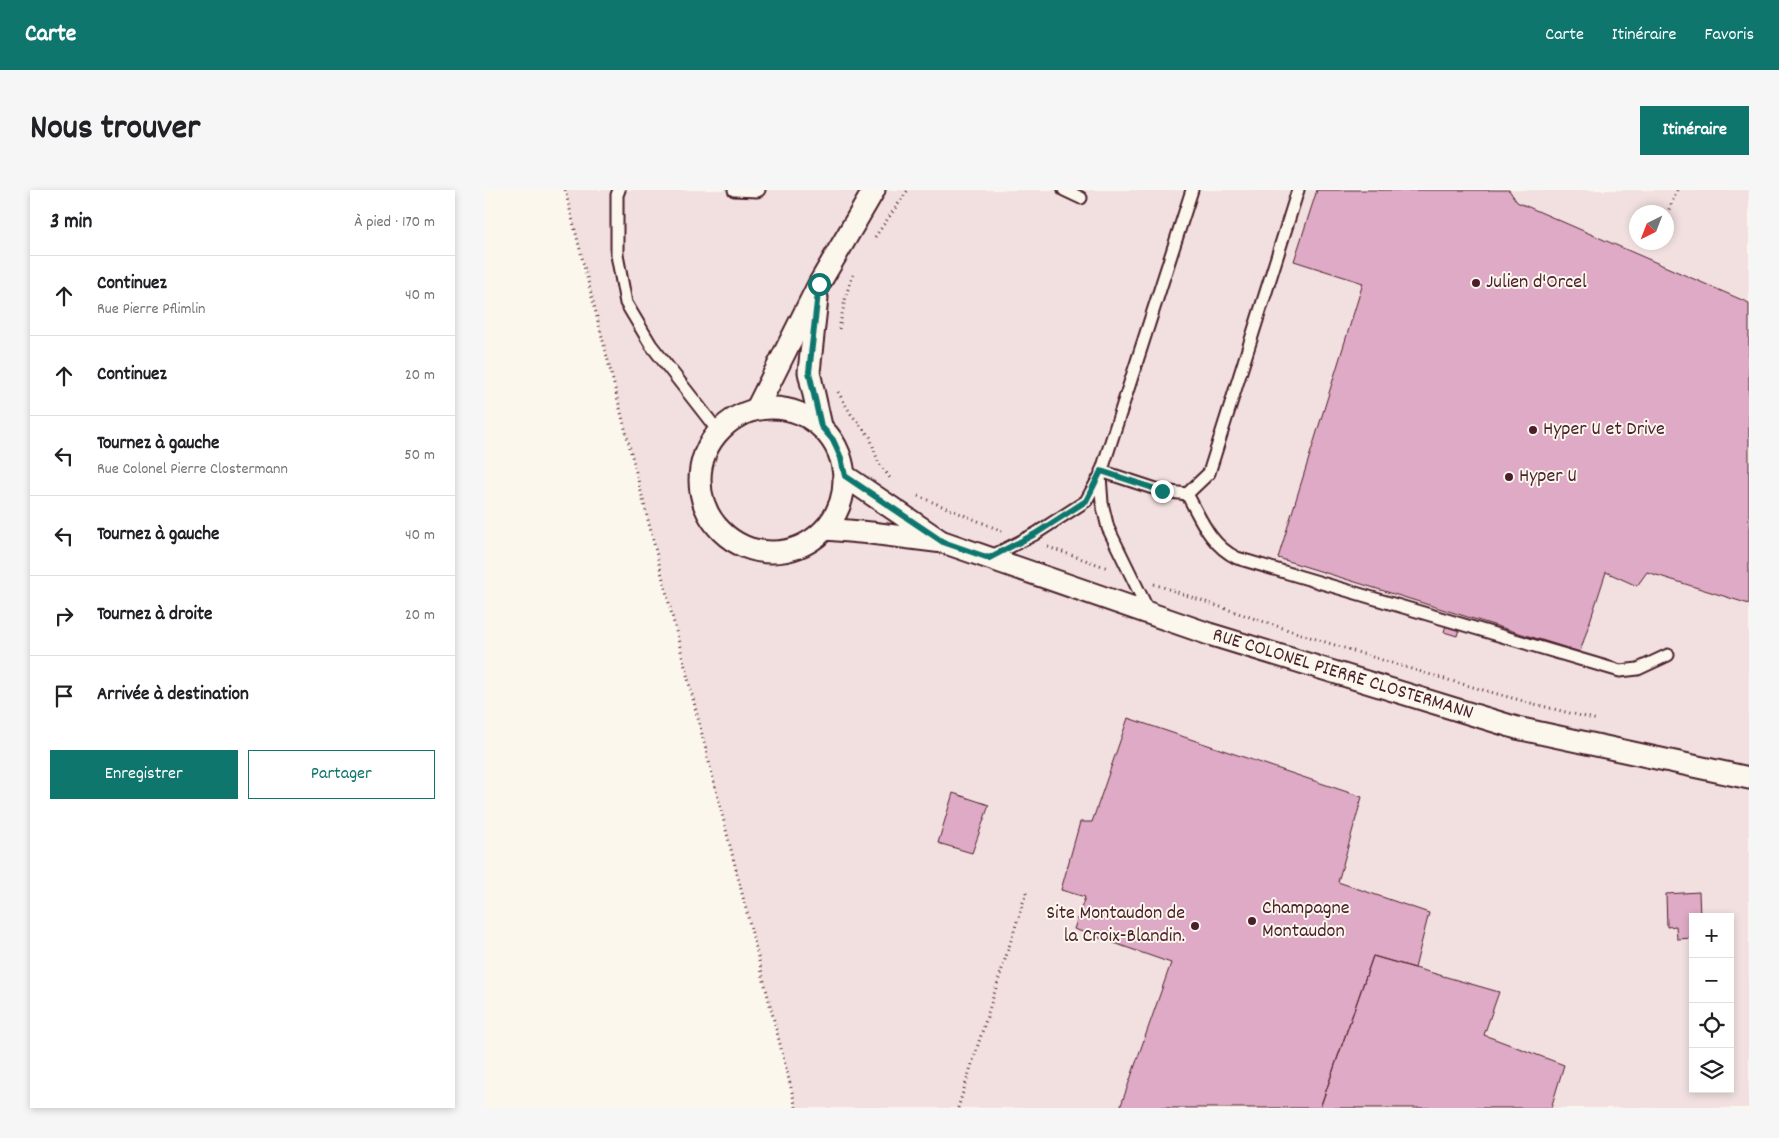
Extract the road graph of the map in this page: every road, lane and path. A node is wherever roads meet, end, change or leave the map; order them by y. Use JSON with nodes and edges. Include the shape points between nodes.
{"nodes":[{"id":1,"x":565,"y":190,"type":"edge"},
{"id":2,"x":619,"y":190,"type":"edge"},
{"id":3,"x":734,"y":190,"type":"edge"},
{"id":4,"x":759,"y":190,"type":"edge"},
{"id":5,"x":874,"y":190,"type":"edge"},
{"id":6,"x":908,"y":190,"type":"edge"},
{"id":7,"x":1064,"y":190,"type":"edge"},
{"id":8,"x":1192,"y":190,"type":"edge"},
{"id":9,"x":1299,"y":190,"type":"edge"},
{"id":10,"x":1677,"y":190,"type":"edge"},
{"id":11,"x":1081,"y":198,"type":"dead end"},
{"id":12,"x":1671,"y":205,"type":"edge"},
{"id":13,"x":874,"y":239,"type":"dead end"},
{"id":14,"x":855,"y":270,"type":"dead end"},
{"id":15,"x":819,"y":284,"type":"junction"},
{"id":16,"x":838,"y":331,"type":"dead end"},
{"id":17,"x":835,"y":386,"type":"dead end"},
{"id":18,"x":757,"y":408,"type":"junction"},
{"id":19,"x":821,"y":426,"type":"junction"},
{"id":20,"x":718,"y":431,"type":"junction"},
{"id":21,"x":1101,"y":474,"type":"junction"},
{"id":22,"x":845,"y":476,"type":"junction"},
{"id":23,"x":893,"y":482,"type":"dead end"},
{"id":24,"x":913,"y":493,"type":"dead end"},
{"id":25,"x":1187,"y":494,"type":"junction"},
{"id":26,"x":826,"y":529,"type":"junction"},
{"id":27,"x":1026,"y":539,"type":"junction"},
{"id":28,"x":943,"y":542,"type":"junction"},
{"id":29,"x":989,"y":558,"type":"junction"},
{"id":30,"x":1130,"y":576,"type":"junction"},
{"id":31,"x":1149,"y":613,"type":"junction"},
{"id":32,"x":1668,"y":654,"type":"dead end"},
{"id":33,"x":1600,"y":720,"type":"dead end"},
{"id":34,"x":1749,"y":778,"type":"edge"},
{"id":35,"x":1027,"y":890,"type":"dead end"},
{"id":36,"x":796,"y":1108,"type":"edge"},
{"id":37,"x":959,"y":1108,"type":"edge"}],
"edges":[{"from":1,"to":36,"type":"path"},
{"from":2,"to":20,"type":"lane","via":[[617,255],[626,303],[651,345]]},
{"from":3,"to":4,"type":"lane"},
{"from":5,"to":15,"type":"street"},
{"from":6,"to":13,"type":"path"},
{"from":7,"to":11,"type":"lane"},
{"from":8,"to":21,"type":"lane"},
{"from":9,"to":25,"type":"lane","via":[[1209,473]]},
{"from":10,"to":12,"type":"path"},
{"from":14,"to":16,"type":"path"},
{"from":15,"to":18,"type":"street"},
{"from":15,"to":19,"type":"street","via":[[809,372]]},
{"from":17,"to":23,"type":"path","via":[[851,414],[870,437],[878,461]]},
{"from":18,"to":19,"type":"street","via":[[779,407],[801,413]]},
{"from":18,"to":20,"type":"street","via":[[735,417]]},
{"from":19,"to":22,"type":"street","via":[[833,440]]},
{"from":20,"to":26,"type":"street","via":[[704,452],[699,477],[702,502],[714,525],[733,542],[757,551],[782,552],[806,545]]},
{"from":21,"to":25,"type":"lane","via":[[1162,491]]},
{"from":21,"to":27,"type":"lane","via":[[1086,501]]},
{"from":21,"to":30,"type":"lane","via":[[1102,503],[1108,528]]},
{"from":22,"to":26,"type":"street","via":[[837,514]]},
{"from":22,"to":28,"type":"street","name":"RUE COLONEL PIERRE CLOSTERMANN"},
{"from":24,"to":27,"type":"path"},
{"from":25,"to":32,"type":"lane","via":[[1211,538],[1237,558],[1620,671],[1638,669]]},
{"from":26,"to":28,"type":"street","name":"RUE COLONEL PIERRE CLOSTERMANN"},
{"from":27,"to":29,"type":"lane"},
{"from":27,"to":30,"type":"path"},
{"from":28,"to":29,"type":"street","name":"RUE COLONEL PIERRE CLOSTERMANN"},
{"from":29,"to":31,"type":"street","name":"RUE COLONEL PIERRE CLOSTERMANN"},
{"from":30,"to":31,"type":"lane"},
{"from":30,"to":33,"type":"path","via":[[1287,630],[1534,705]]},
{"from":31,"to":34,"type":"street","name":"RUE COLONEL PIERRE CLOSTERMANN","via":[[1517,728]]},
{"from":35,"to":37,"type":"path"}]}
